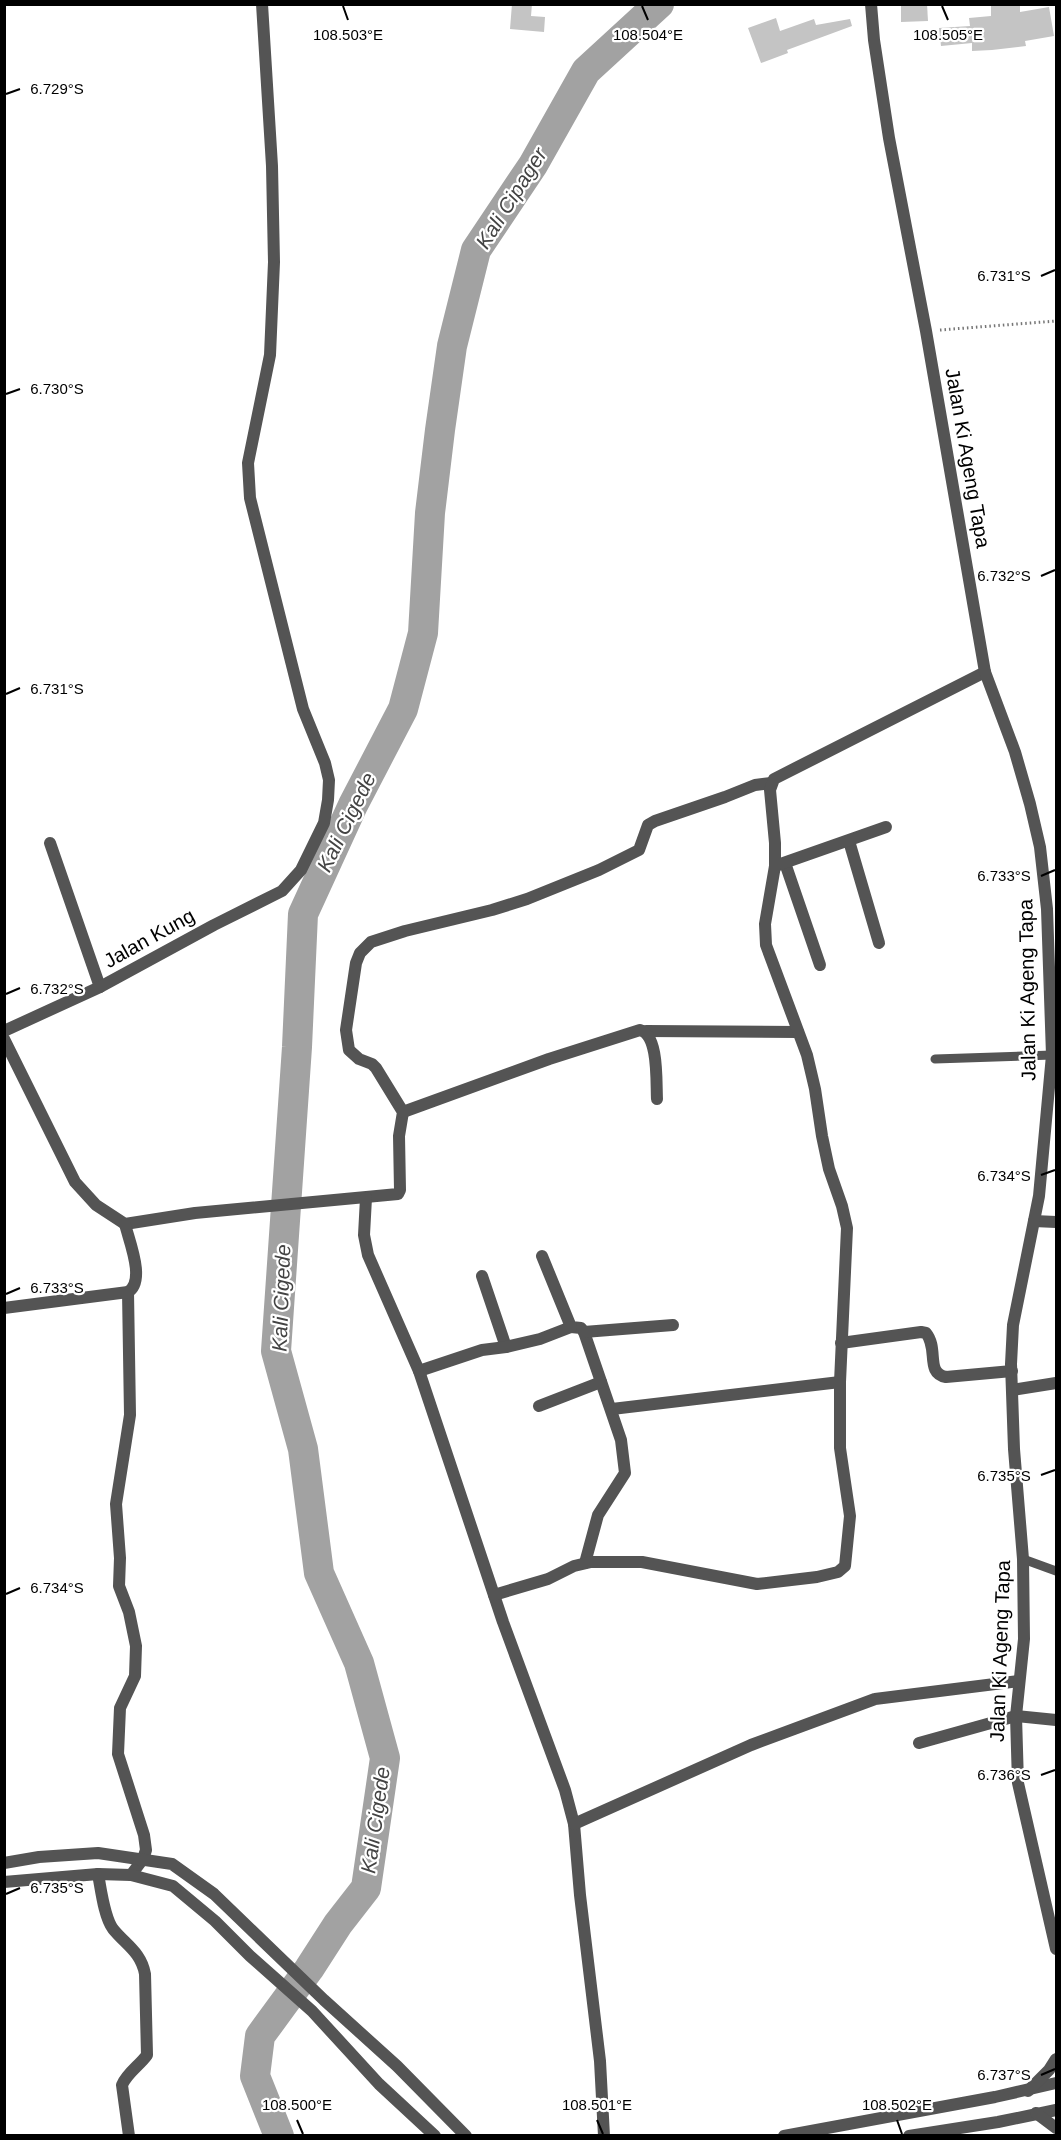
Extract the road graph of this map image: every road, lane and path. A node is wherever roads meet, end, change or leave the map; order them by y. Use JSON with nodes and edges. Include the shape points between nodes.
{"nodes":[{"id":1,"x":262,"y":4,"type":"edge"},
{"id":2,"x":871,"y":4,"type":"edge"},
{"id":3,"x":1056,"y":321,"type":"edge"},
{"id":4,"x":926,"y":331,"type":"junction"},
{"id":5,"x":985,"y":672,"type":"junction"},
{"id":6,"x":771,"y":783,"type":"junction"},
{"id":7,"x":886,"y":827,"type":"dead end"},
{"id":8,"x":849,"y":841,"type":"junction"},
{"id":9,"x":50,"y":843,"type":"dead end"},
{"id":10,"x":780,"y":864,"type":"junction"},
{"id":11,"x":1052,"y":909,"type":"edge"},
{"id":12,"x":879,"y":943,"type":"dead end"},
{"id":13,"x":820,"y":965,"type":"dead end"},
{"id":14,"x":100,"y":987,"type":"junction"},
{"id":15,"x":4,"y":1031,"type":"edge"},
{"id":16,"x":646,"y":1032,"type":"junction"},
{"id":17,"x":798,"y":1032,"type":"junction"},
{"id":18,"x":4,"y":1039,"type":"edge"},
{"id":19,"x":1054,"y":1055,"type":"edge"},
{"id":20,"x":935,"y":1059,"type":"dead end"},
{"id":21,"x":657,"y":1099,"type":"dead end"},
{"id":22,"x":403,"y":1112,"type":"junction"},
{"id":23,"x":366,"y":1198,"type":"junction"},
{"id":24,"x":1034,"y":1221,"type":"junction"},
{"id":25,"x":1056,"y":1222,"type":"edge"},
{"id":26,"x":125,"y":1224,"type":"junction"},
{"id":27,"x":542,"y":1256,"type":"dead end"},
{"id":28,"x":482,"y":1276,"type":"dead end"},
{"id":29,"x":128,"y":1292,"type":"junction"},
{"id":30,"x":4,"y":1308,"type":"edge"},
{"id":31,"x":673,"y":1325,"type":"dead end"},
{"id":32,"x":571,"y":1327,"type":"junction"},
{"id":33,"x":584,"y":1332,"type":"junction"},
{"id":34,"x":842,"y":1343,"type":"junction"},
{"id":35,"x":506,"y":1347,"type":"junction"},
{"id":36,"x":419,"y":1371,"type":"junction"},
{"id":37,"x":1012,"y":1371,"type":"junction"},
{"id":38,"x":601,"y":1382,"type":"junction"},
{"id":39,"x":840,"y":1382,"type":"junction"},
{"id":40,"x":1056,"y":1383,"type":"edge"},
{"id":41,"x":1012,"y":1390,"type":"junction"},
{"id":42,"x":539,"y":1406,"type":"dead end"},
{"id":43,"x":612,"y":1409,"type":"junction"},
{"id":44,"x":1023,"y":1559,"type":"junction"},
{"id":45,"x":585,"y":1563,"type":"junction"},
{"id":46,"x":1056,"y":1571,"type":"edge"},
{"id":47,"x":494,"y":1595,"type":"junction"},
{"id":48,"x":1019,"y":1681,"type":"junction"},
{"id":49,"x":1016,"y":1716,"type":"junction"},
{"id":50,"x":1056,"y":1720,"type":"edge"},
{"id":51,"x":920,"y":1743,"type":"dead end"},
{"id":52,"x":574,"y":1824,"type":"junction"},
{"id":53,"x":143,"y":1859,"type":"junction"},
{"id":54,"x":4,"y":1863,"type":"edge"},
{"id":55,"x":98,"y":1874,"type":"junction"},
{"id":56,"x":131,"y":1875,"type":"junction"},
{"id":57,"x":4,"y":1882,"type":"edge"},
{"id":58,"x":1056,"y":1949,"type":"edge"},
{"id":59,"x":1056,"y":2059,"type":"edge"},
{"id":60,"x":1056,"y":2083,"type":"edge"},
{"id":61,"x":1028,"y":2091,"type":"junction"},
{"id":62,"x":1056,"y":2110,"type":"edge"},
{"id":63,"x":1036,"y":2113,"type":"junction"},
{"id":64,"x":1056,"y":2128,"type":"edge"},
{"id":65,"x":129,"y":2136,"type":"edge"},
{"id":66,"x":435,"y":2136,"type":"edge"},
{"id":67,"x":466,"y":2136,"type":"edge"},
{"id":68,"x":604,"y":2136,"type":"edge"},
{"id":69,"x":784,"y":2136,"type":"edge"},
{"id":70,"x":909,"y":2136,"type":"edge"}],
"edges":[{"from":1,"to":14,"type":"street","name":"Jalan Kung","via":[[274,262],[270,355],[249,455],[250,498],[303,709],[325,763],[328,800],[324,823],[301,870],[282,891]]},
{"from":2,"to":4,"type":"street","name":"Jalan Ki Ageng Tapa","via":[[889,138]]},
{"from":3,"to":4,"type":"path"},
{"from":4,"to":5,"type":"street","name":"Jalan Ki Ageng Tapa"},
{"from":5,"to":6,"type":"street"},
{"from":5,"to":11,"type":"street","name":"Jalan Ki Ageng Tapa","via":[[1030,804]]},
{"from":6,"to":10,"type":"street"},
{"from":6,"to":22,"type":"street","via":[[755,785],[655,821],[648,825],[639,850],[599,870],[527,899],[405,931],[371,942],[363,949],[356,963],[347,1045],[359,1059],[376,1068]]},
{"from":7,"to":8,"type":"street"},
{"from":8,"to":10,"type":"street"},
{"from":8,"to":12,"type":"street"},
{"from":9,"to":14,"type":"street"},
{"from":10,"to":13,"type":"street"},
{"from":10,"to":17,"type":"street","via":[[765,924],[766,945]]},
{"from":11,"to":19,"type":"street","name":"Jalan Ki Ageng Tapa"},
{"from":14,"to":15,"type":"street","name":"Jalan Kung"},
{"from":16,"to":17,"type":"street"},
{"from":16,"to":21,"type":"street","via":[[654,1045]]},
{"from":16,"to":22,"type":"street","via":[[640,1030],[549,1059]]},
{"from":17,"to":34,"type":"street","via":[[816,1089],[829,1169],[847,1228]]},
{"from":18,"to":26,"type":"street","via":[[75,1182],[96,1205]]},
{"from":19,"to":20,"type":"lane"},
{"from":19,"to":24,"type":"street","name":"Jalan Ki Ageng Tapa"},
{"from":22,"to":23,"type":"street","via":[[399,1136],[400,1193]]},
{"from":23,"to":26,"type":"street","via":[[195,1212]]},
{"from":23,"to":36,"type":"street","via":[[364,1235],[368,1255]]},
{"from":24,"to":25,"type":"street"},
{"from":24,"to":37,"type":"street","name":"Jalan Ki Ageng Tapa","via":[[1012,1325]]},
{"from":26,"to":29,"type":"street","via":[[137,1273]]},
{"from":27,"to":32,"type":"street"},
{"from":28,"to":35,"type":"street"},
{"from":29,"to":30,"type":"street"},
{"from":29,"to":53,"type":"street","via":[[130,1415],[116,1504],[119,1586],[136,1646],[135,1676],[120,1708],[118,1754],[144,1835]]},
{"from":31,"to":33,"type":"street"},
{"from":32,"to":33,"type":"street"},
{"from":32,"to":35,"type":"street"},
{"from":33,"to":38,"type":"street"},
{"from":34,"to":37,"type":"street","via":[[921,1332],[933,1342],[934,1370],[942,1376]]},
{"from":34,"to":39,"type":"street"},
{"from":35,"to":36,"type":"street","via":[[482,1350]]},
{"from":36,"to":47,"type":"street"},
{"from":37,"to":41,"type":"street","name":"Jalan Ki Ageng Tapa"},
{"from":38,"to":42,"type":"street"},
{"from":38,"to":43,"type":"street"},
{"from":39,"to":43,"type":"street"},
{"from":39,"to":45,"type":"street","via":[[840,1448],[850,1516],[847,1562],[842,1569],[817,1577],[757,1584],[642,1562]]},
{"from":40,"to":41,"type":"street"},
{"from":41,"to":44,"type":"street","name":"Jalan Ki Ageng Tapa"},
{"from":43,"to":45,"type":"street","via":[[625,1473],[598,1515]]},
{"from":44,"to":46,"type":"lane"},
{"from":44,"to":48,"type":"street","name":"Jalan Ki Ageng Tapa","via":[[1024,1639]]},
{"from":45,"to":47,"type":"street"},
{"from":47,"to":52,"type":"street"},
{"from":48,"to":49,"type":"street","name":"Jalan Ki Ageng Tapa"},
{"from":48,"to":52,"type":"street","via":[[875,1699],[751,1745]]},
{"from":49,"to":50,"type":"street"},
{"from":49,"to":51,"type":"street"},
{"from":49,"to":58,"type":"street","name":"Jalan Ki Ageng Tapa","via":[[1018,1783]]},
{"from":52,"to":68,"type":"street","via":[[600,2061]]},
{"from":53,"to":54,"type":"street","via":[[98,1853]]},
{"from":53,"to":56,"type":"street"},
{"from":53,"to":67,"type":"street","via":[[172,1864],[214,1894]]},
{"from":55,"to":56,"type":"street"},
{"from":55,"to":57,"type":"street"},
{"from":55,"to":65,"type":"street","via":[[108,1921],[135,1950],[145,1974],[147,2055],[122,2085]]},
{"from":56,"to":66,"type":"street","via":[[173,1886],[215,1921],[312,2011],[379,2084]]},
{"from":59,"to":61,"type":"street"},
{"from":60,"to":61,"type":"street"},
{"from":61,"to":69,"type":"street"},
{"from":62,"to":63,"type":"street"},
{"from":63,"to":64,"type":"street"},
{"from":63,"to":70,"type":"street"}]}
